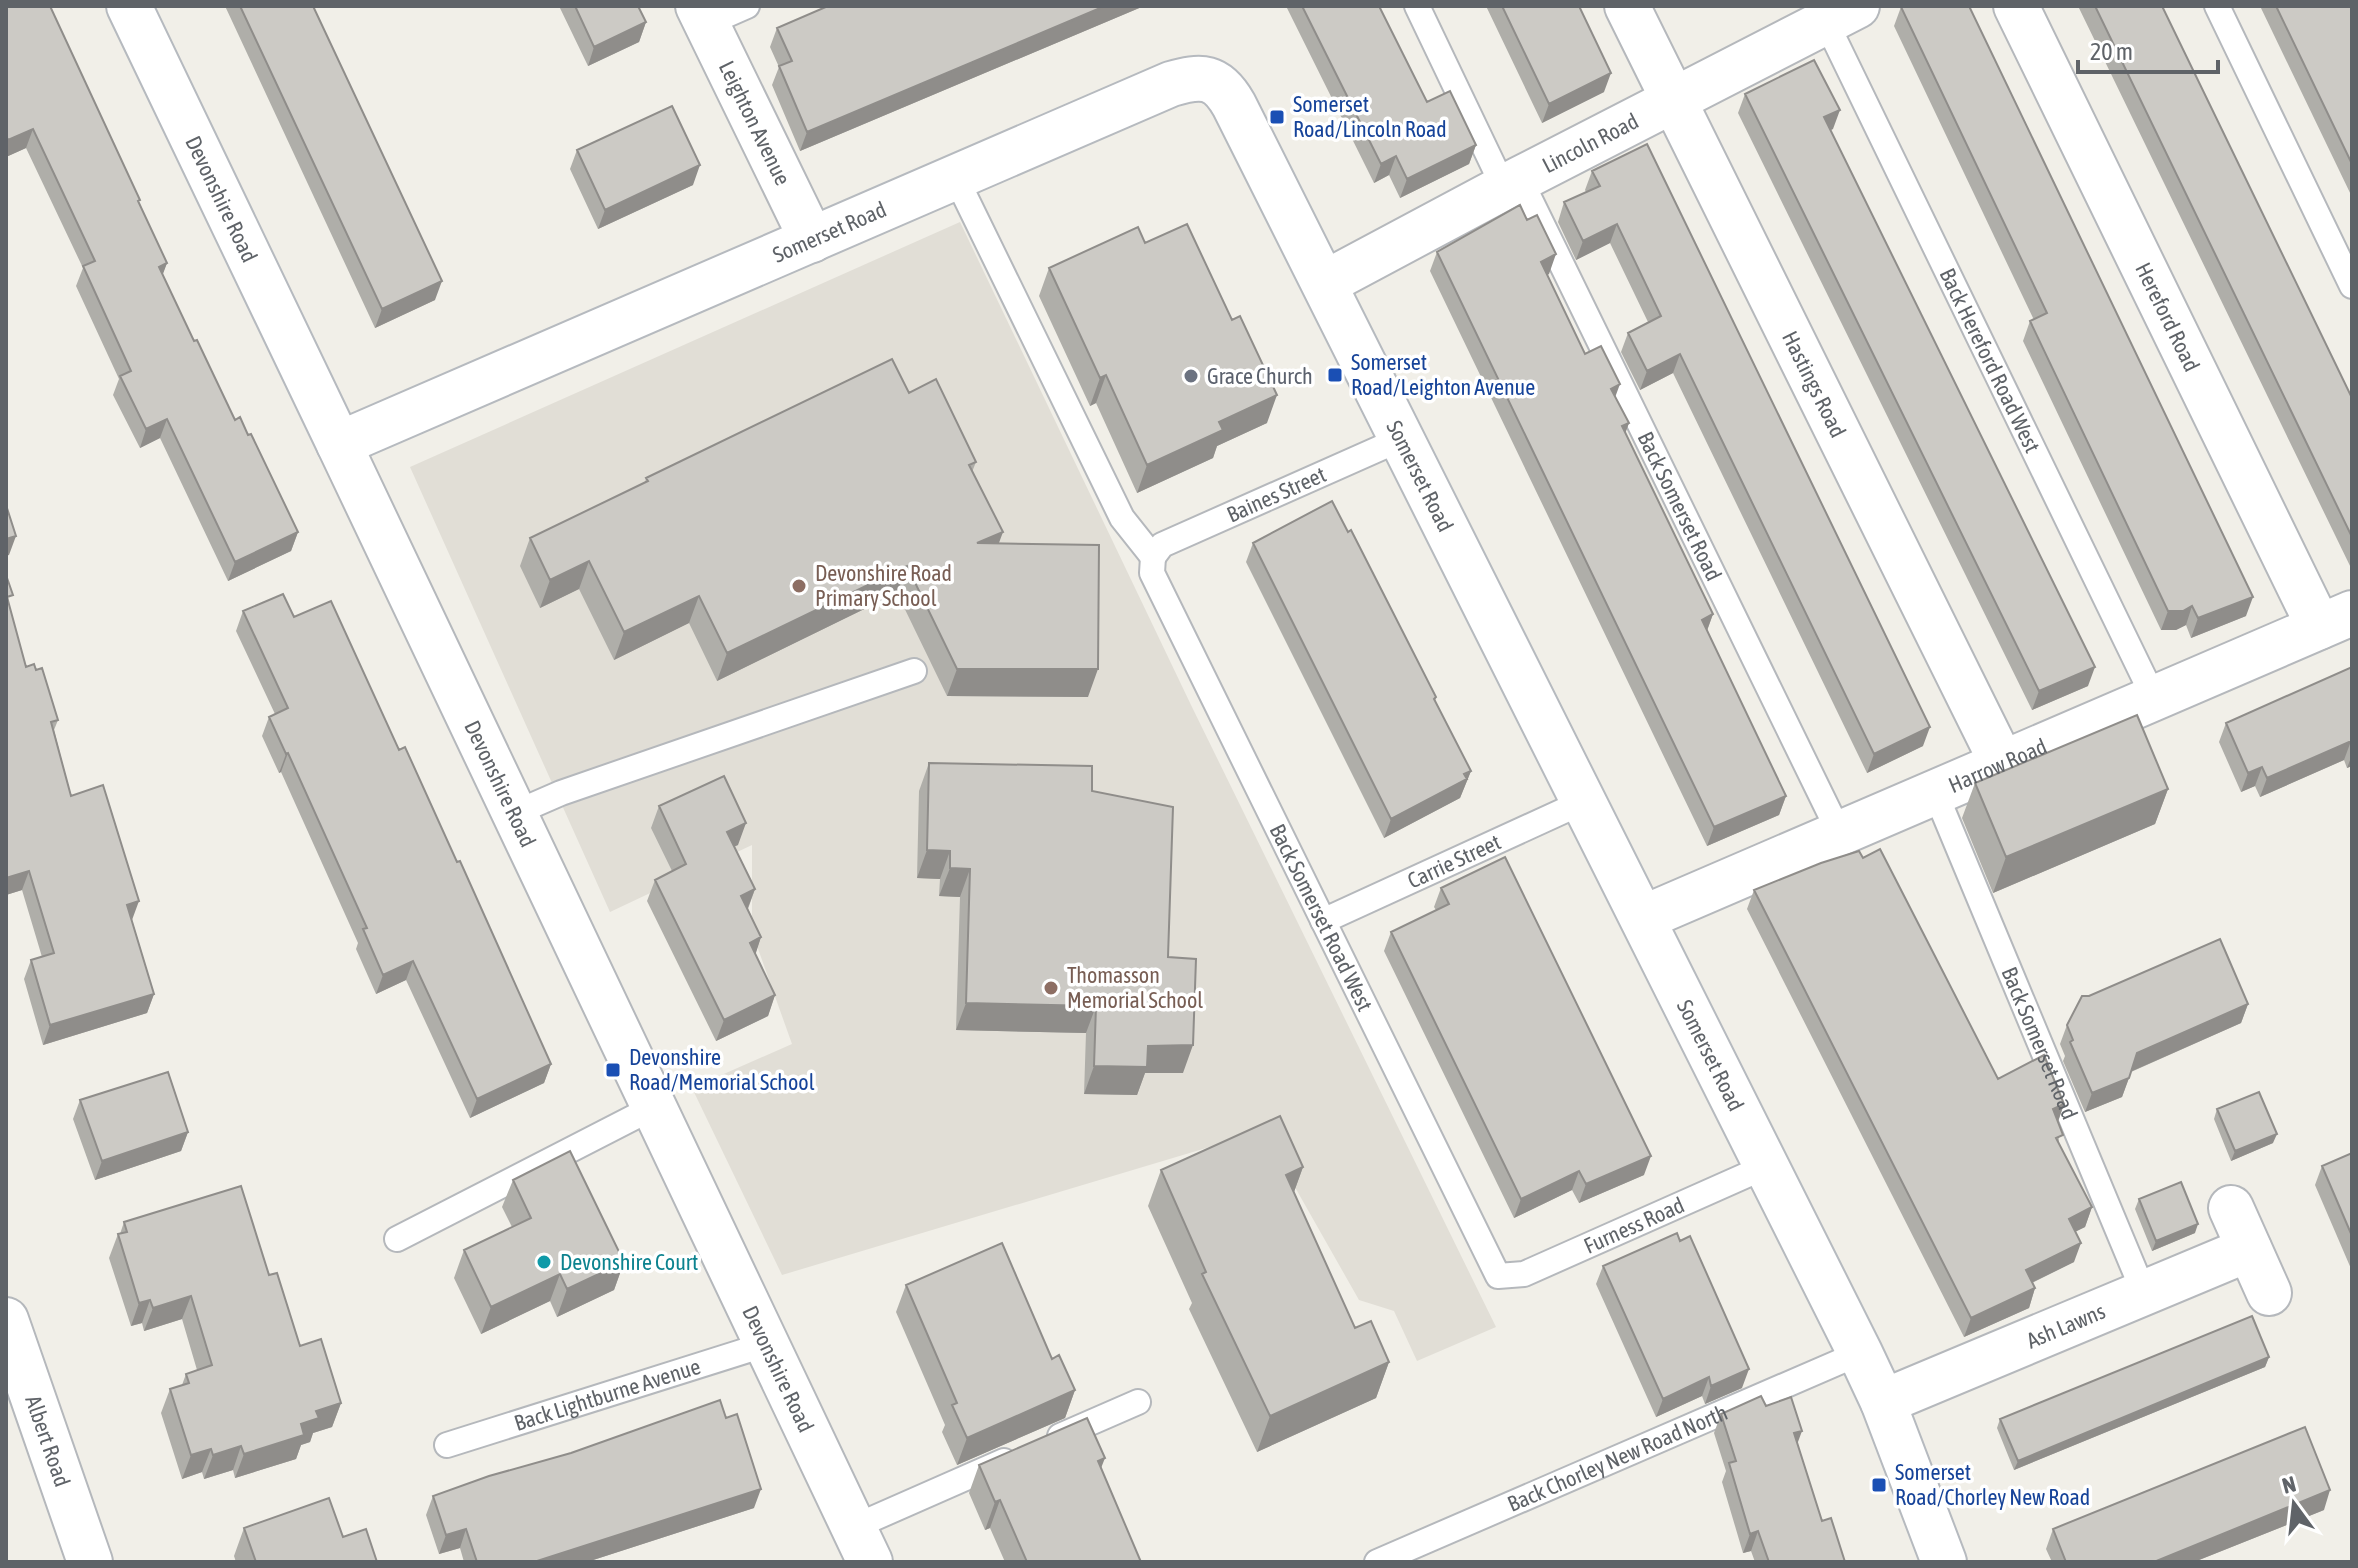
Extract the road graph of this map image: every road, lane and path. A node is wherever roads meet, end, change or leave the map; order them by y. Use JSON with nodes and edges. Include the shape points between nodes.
{"nodes":[{"id":1,"x":129,"y":6,"type":"edge"},
{"id":2,"x":747,"y":6,"type":"edge"},
{"id":3,"x":1417,"y":6,"type":"edge"},
{"id":4,"x":1627,"y":6,"type":"edge"},
{"id":5,"x":2016,"y":6,"type":"edge"},
{"id":6,"x":2217,"y":6,"type":"edge"},
{"id":7,"x":1841,"y":14,"type":"edge"},
{"id":8,"x":702,"y":15,"type":"edge"},
{"id":9,"x":1674,"y":101,"type":"junction"},
{"id":10,"x":956,"y":178,"type":"junction"},
{"id":11,"x":1512,"y":184,"type":"junction"},
{"id":12,"x":812,"y":240,"type":"junction"},
{"id":13,"x":1325,"y":283,"type":"junction"},
{"id":14,"x":2352,"y":286,"type":"edge"},
{"id":15,"x":1403,"y":438,"type":"junction"},
{"id":16,"x":339,"y":444,"type":"junction"},
{"id":17,"x":1153,"y":557,"type":"junction"},
{"id":18,"x":2336,"y":620,"type":"edge"},
{"id":19,"x":914,"y":671,"type":"dead end"},
{"id":20,"x":2154,"y":698,"type":"junction"},
{"id":21,"x":2002,"y":763,"type":"junction"},
{"id":22,"x":1935,"y":792,"type":"junction"},
{"id":23,"x":1585,"y":801,"type":"junction"},
{"id":24,"x":515,"y":813,"type":"junction"},
{"id":25,"x":1839,"y":832,"type":"junction"},
{"id":26,"x":1643,"y":918,"type":"junction"},
{"id":27,"x":1323,"y":921,"type":"junction"},
{"id":28,"x":654,"y":1107,"type":"junction"},
{"id":29,"x":1767,"y":1166,"type":"junction"},
{"id":30,"x":2231,"y":1208,"type":"dead end"},
{"id":31,"x":397,"y":1239,"type":"dead end"},
{"id":32,"x":2249,"y":1249,"type":"junction"},
{"id":33,"x":1498,"y":1276,"type":"joint"},
{"id":34,"x":2144,"y":1293,"type":"junction"},
{"id":35,"x":2269,"y":1293,"type":"dead end"},
{"id":36,"x":6,"y":1320,"type":"edge"},
{"id":37,"x":767,"y":1344,"type":"junction"},
{"id":38,"x":1860,"y":1353,"type":"junction"},
{"id":39,"x":1138,"y":1402,"type":"dead end"},
{"id":40,"x":1883,"y":1402,"type":"junction"},
{"id":41,"x":447,"y":1445,"type":"dead end"},
{"id":42,"x":862,"y":1544,"type":"edge"},
{"id":43,"x":90,"y":1562,"type":"edge"},
{"id":44,"x":1377,"y":1562,"type":"edge"},
{"id":45,"x":1944,"y":1562,"type":"edge"}],
"edges":[{"from":1,"to":16,"type":"street","name":"Devonshire Road"},
{"from":2,"to":8,"type":"lane"},
{"from":3,"to":11,"type":"lane","name":"Back Somerset Road"},
{"from":4,"to":9,"type":"street","name":"Hastings Road"},
{"from":5,"to":18,"type":"street","name":"Hereford Road"},
{"from":6,"to":14,"type":"lane"},
{"from":7,"to":9,"type":"street","name":"Lincoln Road"},
{"from":7,"to":20,"type":"lane","name":"Back Hereford Road West"},
{"from":8,"to":12,"type":"street","name":"Leighton Avenue"},
{"from":9,"to":11,"type":"street","name":"Lincoln Road"},
{"from":9,"to":21,"type":"street","name":"Hastings Road"},
{"from":10,"to":12,"type":"street","name":"Somerset Road"},
{"from":10,"to":13,"type":"street","name":"Somerset Road","via":[[1171,84],[1202,78],[1226,91]]},
{"from":10,"to":17,"type":"lane","via":[[1122,518]]},
{"from":11,"to":13,"type":"street","name":"Lincoln Road"},
{"from":11,"to":25,"type":"lane","name":"Back Somerset Road"},
{"from":12,"to":16,"type":"street","name":"Somerset Road"},
{"from":13,"to":15,"type":"street","name":"Somerset Road"},
{"from":15,"to":17,"type":"lane","name":"Baines Street","via":[[1162,545]]},
{"from":15,"to":23,"type":"street","name":"Somerset Road"},
{"from":16,"to":24,"type":"street","name":"Devonshire Road"},
{"from":17,"to":27,"type":"lane","name":"Back Somerset Road West","via":[[1152,573]]},
{"from":18,"to":20,"type":"street","name":"Harrow Road"},
{"from":19,"to":24,"type":"lane"},
{"from":20,"to":21,"type":"street","name":"Harrow Road"},
{"from":21,"to":22,"type":"street","name":"Harrow Road"},
{"from":22,"to":25,"type":"street","name":"Harrow Road"},
{"from":22,"to":34,"type":"lane","name":"Back Somerset Road"},
{"from":23,"to":26,"type":"street","name":"Somerset Road"},
{"from":23,"to":27,"type":"lane","name":"Carrie Street"},
{"from":24,"to":28,"type":"street","name":"Devonshire Road"},
{"from":25,"to":26,"type":"street","name":"Harrow Road"},
{"from":26,"to":29,"type":"street","name":"Somerset Road"},
{"from":27,"to":33,"type":"lane","name":"Back Somerset Road West"},
{"from":28,"to":31,"type":"lane"},
{"from":28,"to":37,"type":"street","name":"Devonshire Road"},
{"from":29,"to":33,"type":"lane","name":"Furness Road","via":[[1524,1274]]},
{"from":29,"to":38,"type":"street","name":"Somerset Road"},
{"from":30,"to":32,"type":"street"},
{"from":32,"to":34,"type":"street","name":"Ash Lawns"},
{"from":32,"to":35,"type":"street"},
{"from":34,"to":40,"type":"street","name":"Ash Lawns"},
{"from":36,"to":43,"type":"street","name":"Albert Road"},
{"from":37,"to":41,"type":"lane","name":"Back Lightburne Avenue"},
{"from":37,"to":42,"type":"street","name":"Devonshire Road"},
{"from":38,"to":40,"type":"street","name":"Somerset Road"},
{"from":38,"to":44,"type":"lane","name":"Back Chorley New Road North"},
{"from":39,"to":42,"type":"lane","via":[[1032,1448]]},
{"from":40,"to":45,"type":"street","name":"Somerset Road"}]}
